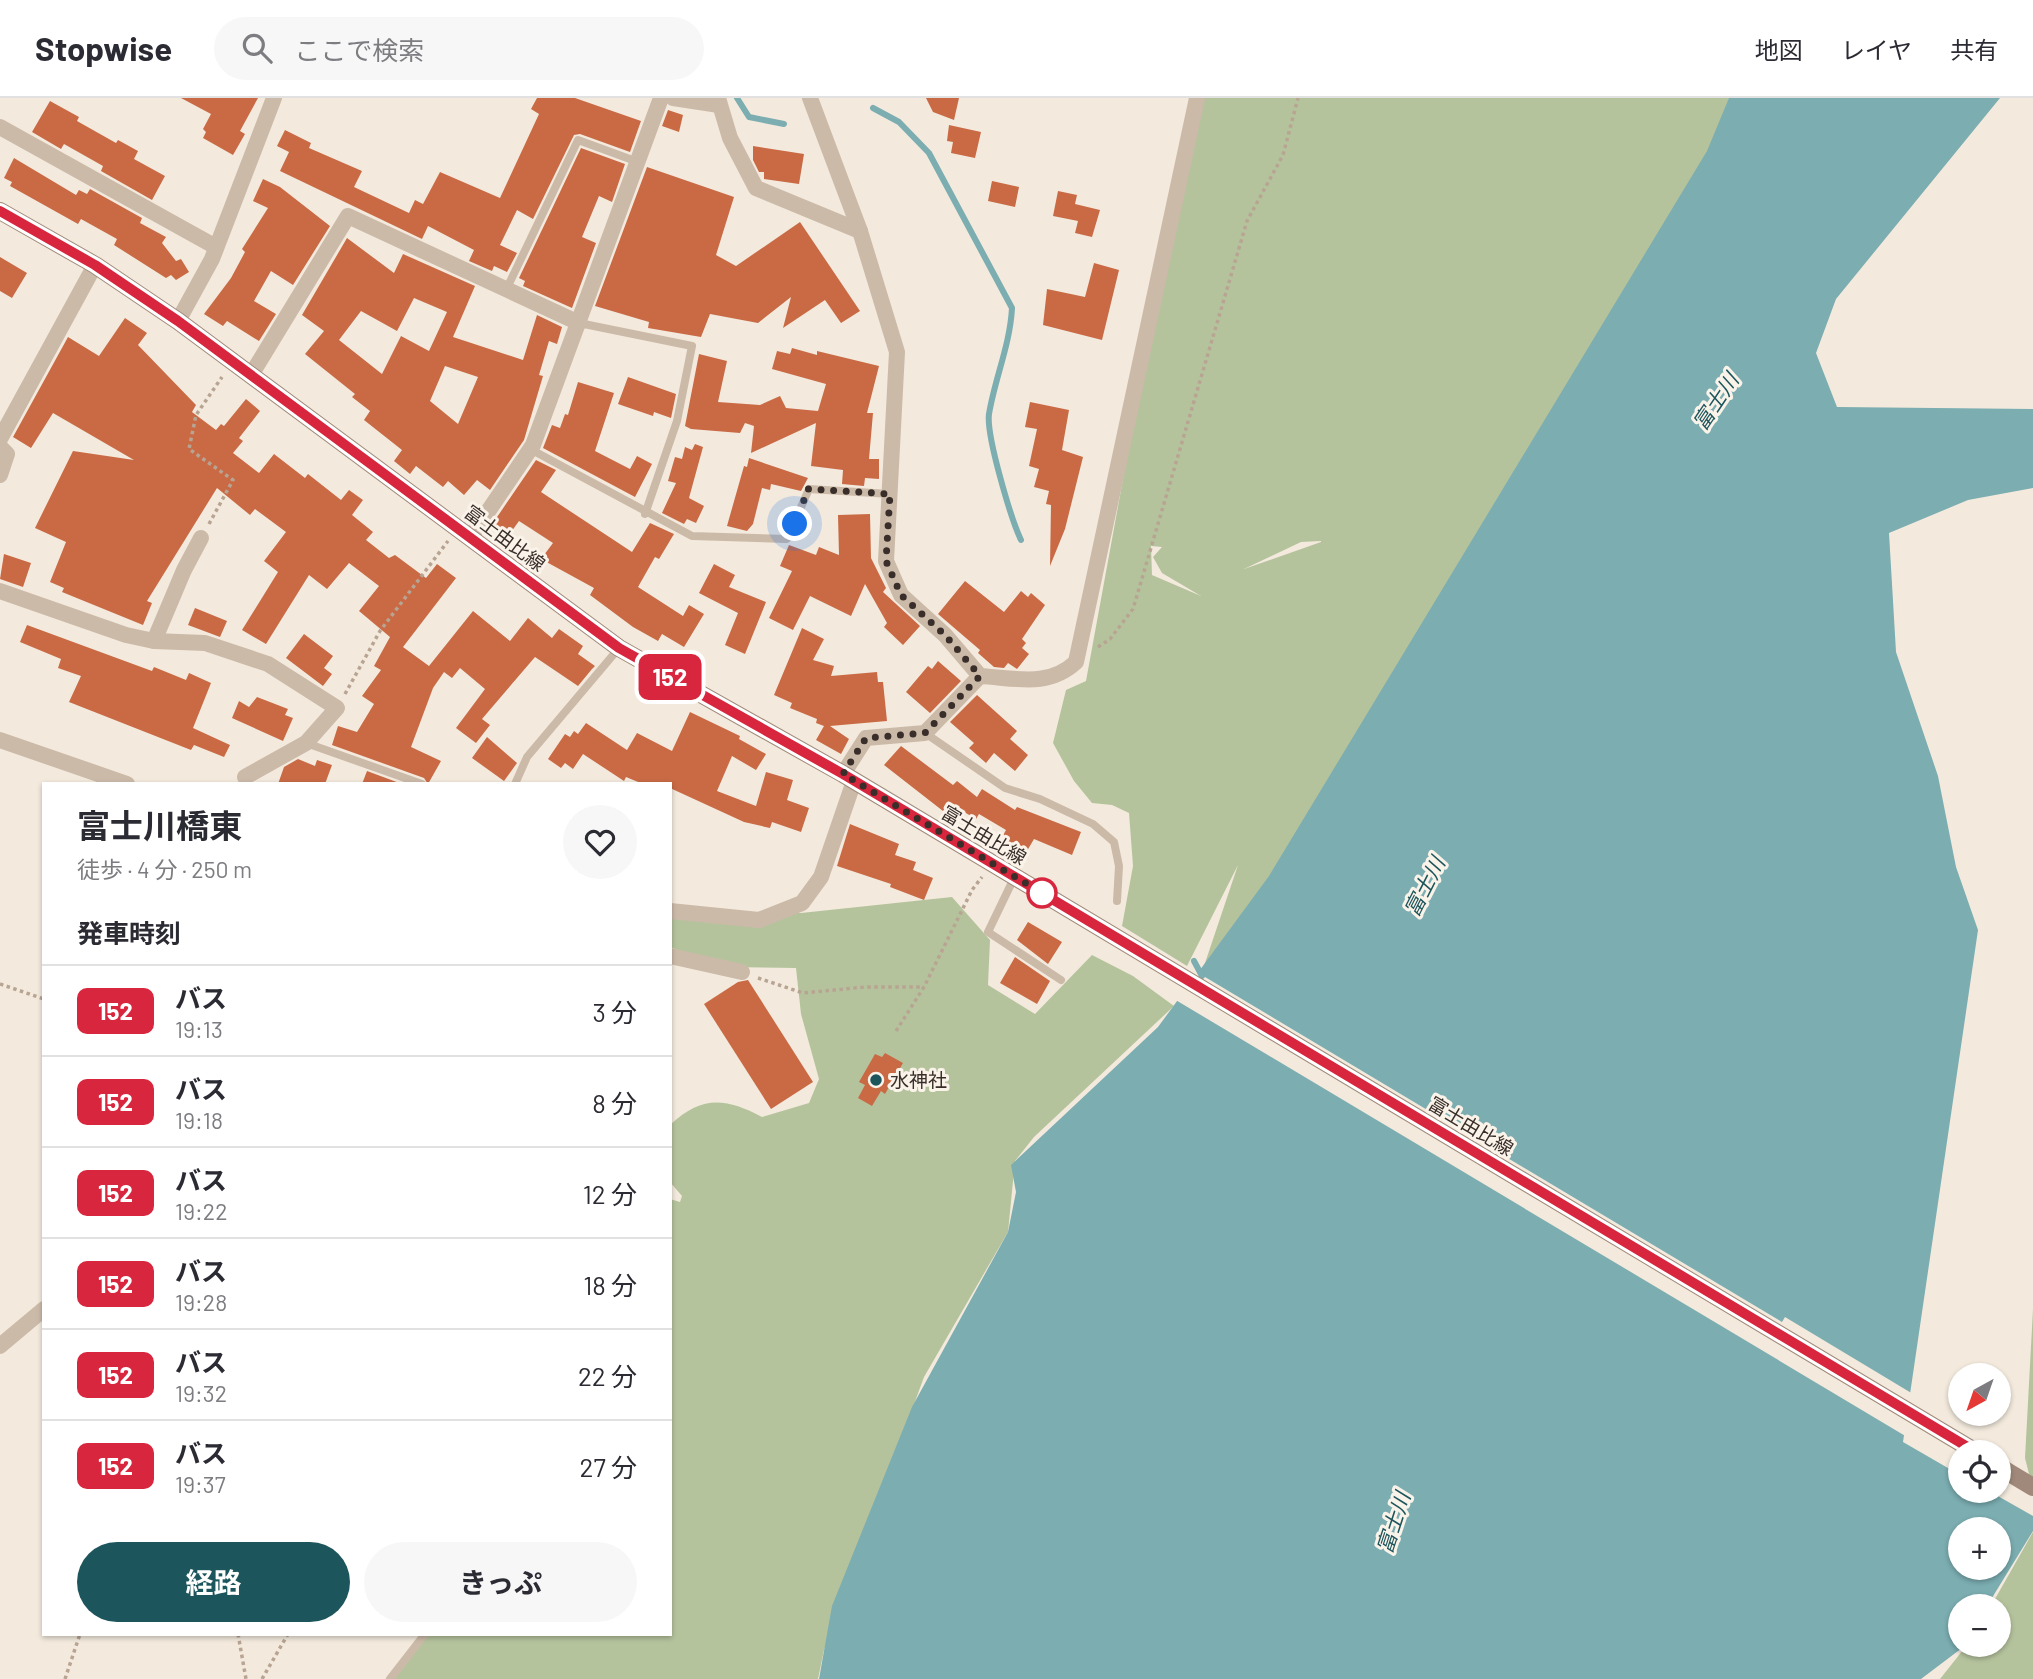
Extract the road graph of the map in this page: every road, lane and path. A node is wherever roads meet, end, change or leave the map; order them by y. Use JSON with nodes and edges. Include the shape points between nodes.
{"nodes":[{"id":1,"x":274,"y":98,"type":"edge"},
{"id":2,"x":661,"y":98,"type":"edge"},
{"id":3,"x":673,"y":98,"type":"edge"},
{"id":4,"x":810,"y":98,"type":"edge"},
{"id":5,"x":1197,"y":98,"type":"edge"},
{"id":6,"x":1298,"y":98,"type":"edge"},
{"id":7,"x":718,"y":102,"type":"edge"},
{"id":8,"x":0,"y":127,"type":"edge"},
{"id":9,"x":638,"y":162,"type":"junction"},
{"id":10,"x":0,"y":211,"type":"edge"},
{"id":11,"x":860,"y":230,"type":"junction"},
{"id":12,"x":216,"y":247,"type":"junction"},
{"id":13,"x":95,"y":265,"type":"junction"},
{"id":14,"x":507,"y":288,"type":"junction"},
{"id":15,"x":178,"y":321,"type":"junction"},
{"id":16,"x":579,"y":323,"type":"junction"},
{"id":17,"x":232,"y":362,"type":"junction"},
{"id":18,"x":251,"y":375,"type":"junction"},
{"id":19,"x":0,"y":439,"type":"edge"},
{"id":20,"x":0,"y":447,"type":"edge"},
{"id":21,"x":530,"y":449,"type":"junction"},
{"id":22,"x":0,"y":475,"type":"edge"},
{"id":23,"x":890,"y":494,"type":"junction"},
{"id":24,"x":646,"y":514,"type":"junction"},
{"id":25,"x":201,"y":538,"type":"joint"},
{"id":26,"x":470,"y":538,"type":"junction"},
{"id":27,"x":0,"y":591,"type":"edge"},
{"id":28,"x":154,"y":641,"type":"junction"},
{"id":29,"x":619,"y":648,"type":"junction"},
{"id":30,"x":1076,"y":662,"type":"junction"},
{"id":31,"x":980,"y":676,"type":"junction"},
{"id":32,"x":337,"y":708,"type":"junction"},
{"id":33,"x":925,"y":733,"type":"junction"},
{"id":34,"x":0,"y":740,"type":"edge"},
{"id":35,"x":306,"y":743,"type":"junction"},
{"id":36,"x":245,"y":777,"type":"dead end"},
{"id":37,"x":848,"y":778,"type":"junction"},
{"id":38,"x":121,"y":782,"type":"edge"},
{"id":39,"x":416,"y":782,"type":"edge"},
{"id":40,"x":516,"y":782,"type":"edge"},
{"id":41,"x":992,"y":864,"type":"junction"},
{"id":42,"x":1014,"y":877,"type":"junction"},
{"id":43,"x":1116,"y":901,"type":"dead end"},
{"id":44,"x":672,"y":911,"type":"edge"},
{"id":45,"x":672,"y":956,"type":"edge"},
{"id":46,"x":742,"y":972,"type":"joint"},
{"id":47,"x":1061,"y":980,"type":"dead end"},
{"id":48,"x":0,"y":984,"type":"edge"},
{"id":49,"x":924,"y":986,"type":"junction"},
{"id":50,"x":42,"y":998,"type":"edge"},
{"id":51,"x":896,"y":1031,"type":"dead end"},
{"id":52,"x":42,"y":1311,"type":"edge"},
{"id":53,"x":0,"y":1346,"type":"edge"},
{"id":54,"x":1956,"y":1440,"type":"edge"},
{"id":55,"x":2011,"y":1473,"type":"edge"},
{"id":56,"x":2033,"y":1486,"type":"edge"},
{"id":57,"x":79,"y":1636,"type":"edge"},
{"id":58,"x":238,"y":1636,"type":"edge"},
{"id":59,"x":287,"y":1636,"type":"edge"},
{"id":60,"x":423,"y":1636,"type":"edge"},
{"id":61,"x":65,"y":1679,"type":"edge"},
{"id":62,"x":246,"y":1679,"type":"edge"},
{"id":63,"x":262,"y":1679,"type":"edge"},
{"id":64,"x":390,"y":1679,"type":"edge"}],
"edges":[{"from":1,"to":12,"type":"street"},
{"from":2,"to":9,"type":"street"},
{"from":3,"to":7,"type":"street"},
{"from":4,"to":11,"type":"street"},
{"from":5,"to":30,"type":"street"},
{"from":6,"to":30,"type":"path","via":[[1283,155],[1247,221],[1133,610],[1110,639]]},
{"from":7,"to":11,"type":"street","via":[[730,138],[756,188]]},
{"from":8,"to":12,"type":"street"},
{"from":9,"to":14,"type":"lane","via":[[578,140]]},
{"from":9,"to":16,"type":"street"},
{"from":10,"to":13,"type":"main road","name":"富士由比線"},
{"from":11,"to":23,"type":"street","via":[[897,352]]},
{"from":12,"to":15,"type":"street"},
{"from":13,"to":15,"type":"main road","name":"富士由比線"},
{"from":13,"to":19,"type":"street"},
{"from":14,"to":16,"type":"street"},
{"from":14,"to":18,"type":"street","via":[[348,216]]},
{"from":15,"to":17,"type":"main road","name":"富士由比線"},
{"from":16,"to":21,"type":"street"},
{"from":16,"to":24,"type":"lane","via":[[692,346],[677,421]]},
{"from":17,"to":18,"type":"main road","name":"富士由比線"},
{"from":17,"to":25,"type":"path","via":[[197,415],[189,449],[233,480]]},
{"from":18,"to":26,"type":"main road","name":"富士由比線"},
{"from":20,"to":22,"type":"street","via":[[7,454]]},
{"from":21,"to":24,"type":"lane"},
{"from":21,"to":26,"type":"street"},
{"from":23,"to":24,"type":"lane","via":[[808,489],[788,539],[692,537]]},
{"from":23,"to":31,"type":"street","via":[[886,561],[901,595],[945,635]]},
{"from":25,"to":28,"type":"street"},
{"from":26,"to":29,"type":"main road","name":"富士由比線"},
{"from":26,"to":32,"type":"path","via":[[449,540],[432,560],[380,631]]},
{"from":27,"to":28,"type":"street"},
{"from":28,"to":32,"type":"street","via":[[205,643],[268,664]]},
{"from":29,"to":37,"type":"main road","name":"富士由比線"},
{"from":29,"to":40,"type":"lane","via":[[527,757]]},
{"from":30,"to":31,"type":"street","via":[[1061,676],[1041,680]]},
{"from":31,"to":33,"type":"street"},
{"from":32,"to":35,"type":"street"},
{"from":33,"to":37,"type":"street","via":[[866,738]]},
{"from":33,"to":43,"type":"lane","via":[[1004,788],[1093,824],[1114,842],[1119,866]]},
{"from":34,"to":38,"type":"street"},
{"from":35,"to":36,"type":"street"},
{"from":35,"to":39,"type":"lane"},
{"from":37,"to":41,"type":"main road","name":"富士由比線"},
{"from":37,"to":44,"type":"street","via":[[821,877],[802,903],[759,920]]},
{"from":41,"to":42,"type":"main road","name":"富士由比線"},
{"from":41,"to":49,"type":"path","via":[[972,890]]},
{"from":42,"to":47,"type":"lane","via":[[988,932]]},
{"from":42,"to":54,"type":"main road","name":"富士由比線"},
{"from":45,"to":46,"type":"street"},
{"from":46,"to":49,"type":"path","via":[[803,993]]},
{"from":48,"to":50,"type":"path"},
{"from":49,"to":51,"type":"path"},
{"from":52,"to":53,"type":"street"},
{"from":55,"to":56,"type":"main road"},
{"from":57,"to":61,"type":"path"},
{"from":58,"to":62,"type":"path"},
{"from":59,"to":63,"type":"path"},
{"from":60,"to":64,"type":"lane"}]}
